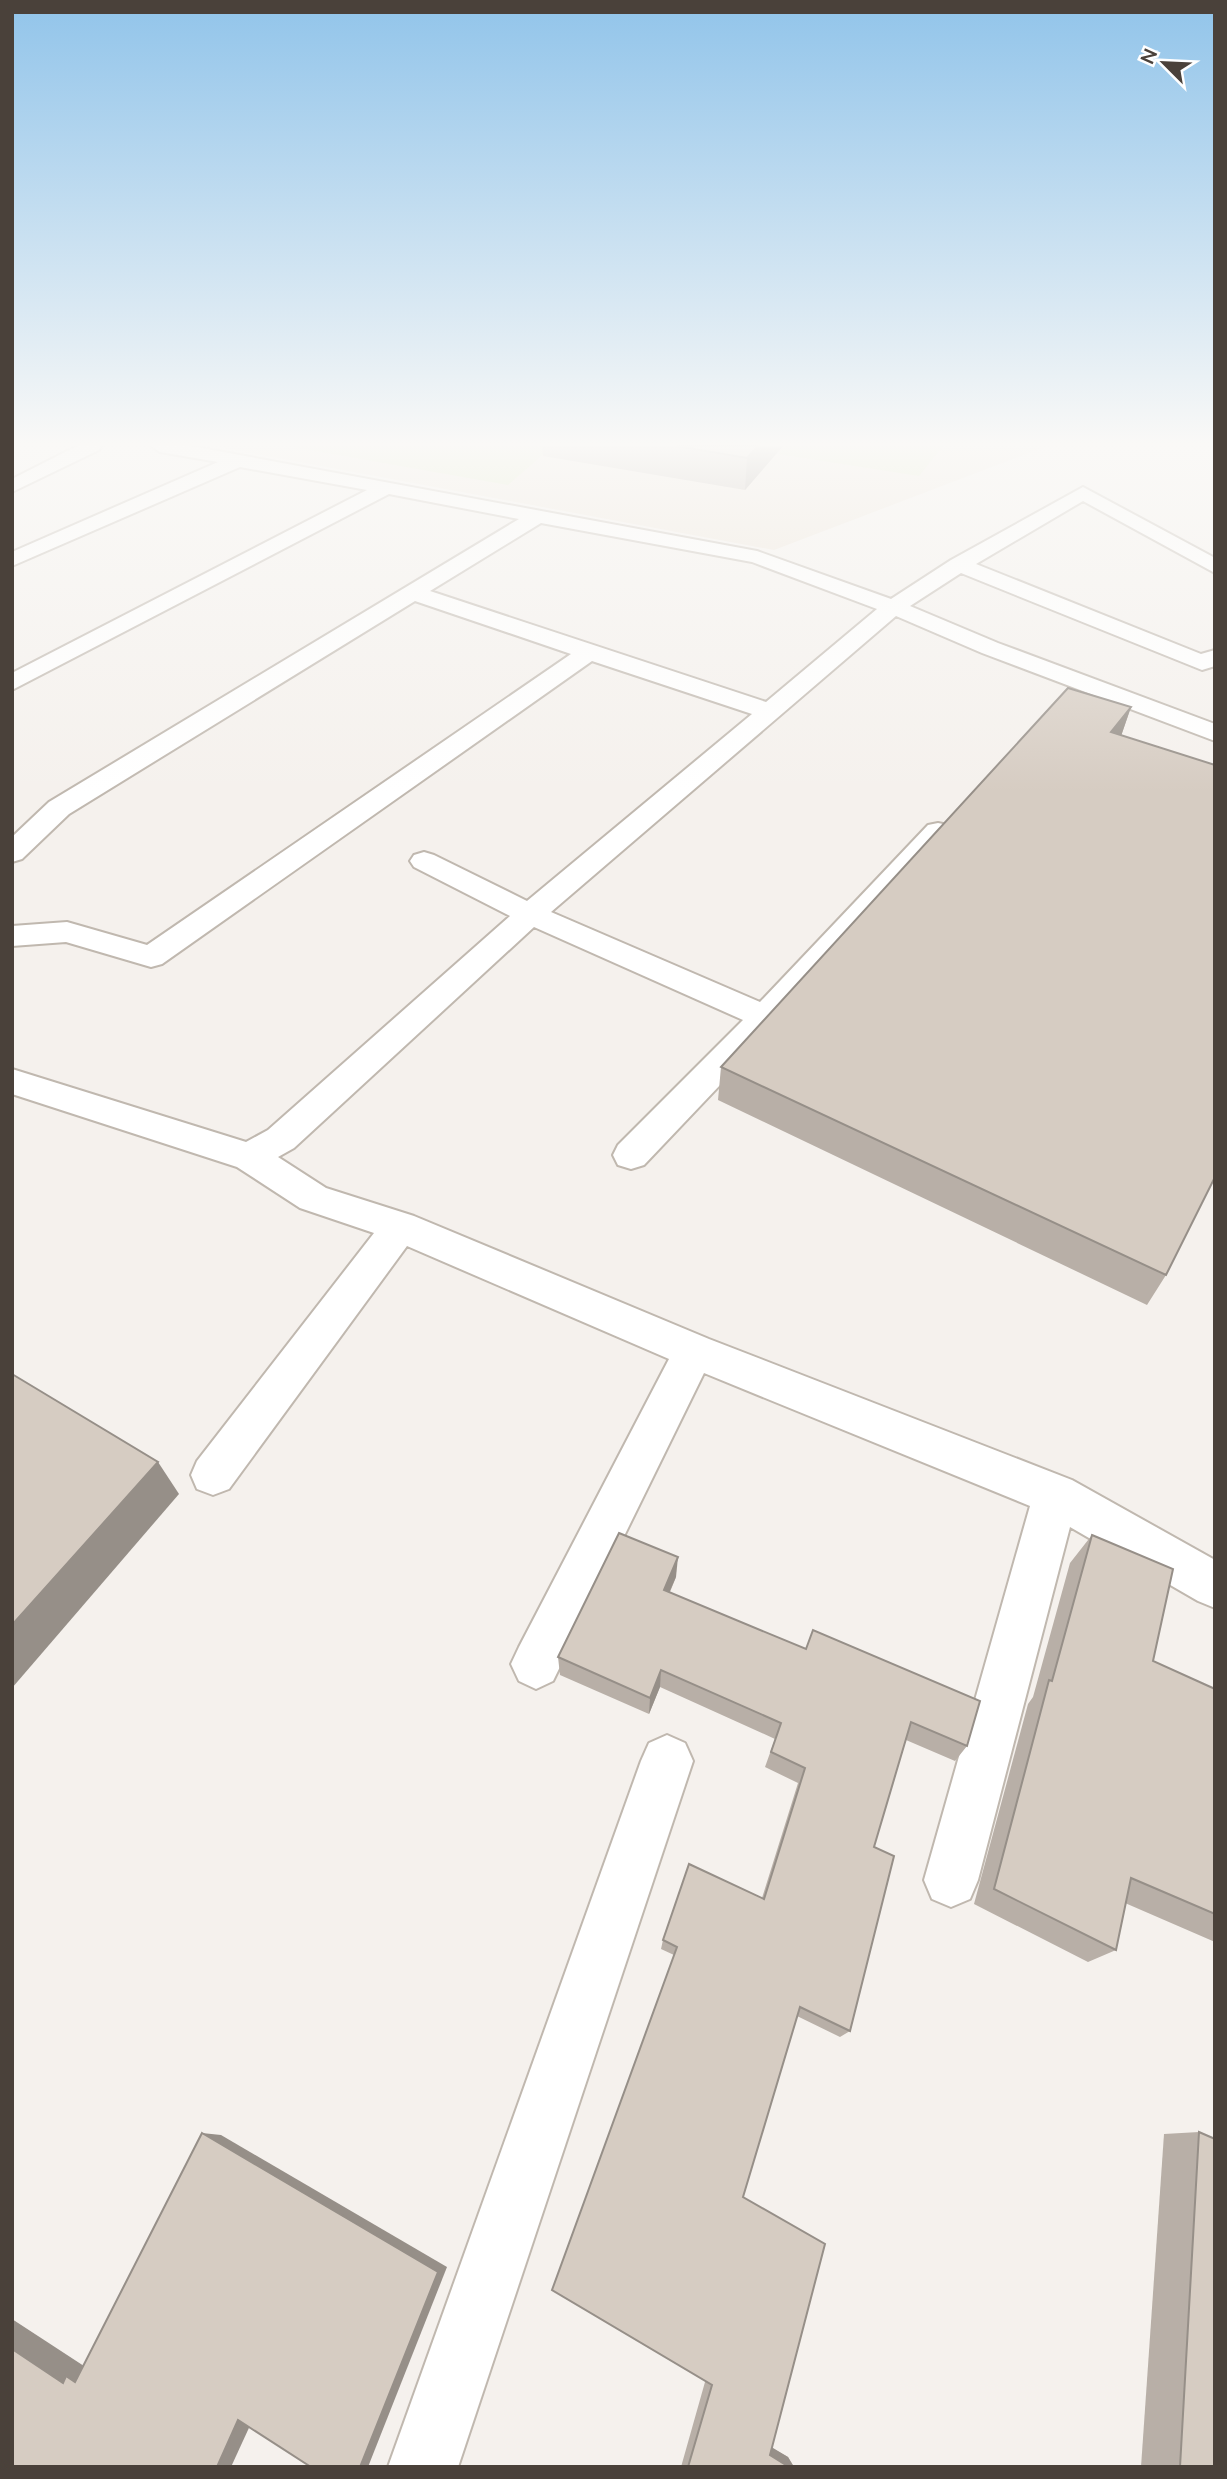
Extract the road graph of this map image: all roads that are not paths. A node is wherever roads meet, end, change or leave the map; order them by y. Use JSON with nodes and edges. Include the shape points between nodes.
{"nodes":[{"id":1,"x":243,"y":562,"type":"edge"},
{"id":2,"x":462,"y":562,"type":"edge"},
{"id":3,"x":770,"y":562,"type":"edge"},
{"id":4,"x":965,"y":562,"type":"edge"},
{"id":5,"x":959,"y":565,"type":"junction"},
{"id":6,"x":411,"y":592,"type":"junction"},
{"id":7,"x":892,"y":607,"type":"junction"},
{"id":8,"x":589,"y":652,"type":"junction"},
{"id":9,"x":1215,"y":657,"type":"edge"},
{"id":10,"x":12,"y":682,"type":"edge"},
{"id":11,"x":769,"y":712,"type":"junction"},
{"id":12,"x":1215,"y":733,"type":"edge"},
{"id":13,"x":954,"y":813,"type":"edge"},
{"id":14,"x":12,"y":853,"type":"edge"},
{"id":15,"x":424,"y":861,"type":"dead end"},
{"id":16,"x":530,"y":914,"type":"junction"},
{"id":17,"x":12,"y":936,"type":"edge"},
{"id":18,"x":765,"y":1017,"type":"junction"},
{"id":19,"x":12,"y":1081,"type":"edge"},
{"id":20,"x":631,"y":1155,"type":"dead end"},
{"id":21,"x":250,"y":1157,"type":"junction"},
{"id":22,"x":400,"y":1227,"type":"junction"},
{"id":23,"x":694,"y":1351,"type":"junction"},
{"id":24,"x":213,"y":1475,"type":"dead end"},
{"id":25,"x":1056,"y":1495,"type":"junction"},
{"id":26,"x":1215,"y":1585,"type":"edge"},
{"id":27,"x":536,"y":1664,"type":"dead end"},
{"id":28,"x":667,"y":1761,"type":"dead end"},
{"id":29,"x":951,"y":1880,"type":"dead end"},
{"id":30,"x":423,"y":2467,"type":"edge"}],
"edges":[{"from":1,"to":10,"type":"street"},
{"from":2,"to":6,"type":"street"},
{"from":3,"to":7,"type":"street"},
{"from":4,"to":5,"type":"street"},
{"from":5,"to":7,"type":"street"},
{"from":5,"to":9,"type":"street","via":[[1202,663]]},
{"from":6,"to":8,"type":"street"},
{"from":6,"to":14,"type":"street","via":[[59,808]]},
{"from":7,"to":11,"type":"street"},
{"from":7,"to":12,"type":"street","via":[[990,649],[1068,691]]},
{"from":8,"to":11,"type":"street"},
{"from":8,"to":17,"type":"street","via":[[151,957],[67,932]]},
{"from":11,"to":16,"type":"street"},
{"from":13,"to":18,"type":"street"},
{"from":15,"to":16,"type":"street"},
{"from":16,"to":18,"type":"street"},
{"from":16,"to":21,"type":"street","via":[[281,1139]]},
{"from":18,"to":20,"type":"street"},
{"from":19,"to":21,"type":"street"},
{"from":21,"to":22,"type":"street","via":[[313,1198]]},
{"from":22,"to":23,"type":"street"},
{"from":22,"to":24,"type":"street"},
{"from":23,"to":25,"type":"street"},
{"from":23,"to":27,"type":"street"},
{"from":25,"to":26,"type":"street"},
{"from":25,"to":29,"type":"street"},
{"from":28,"to":30,"type":"street"}]}
